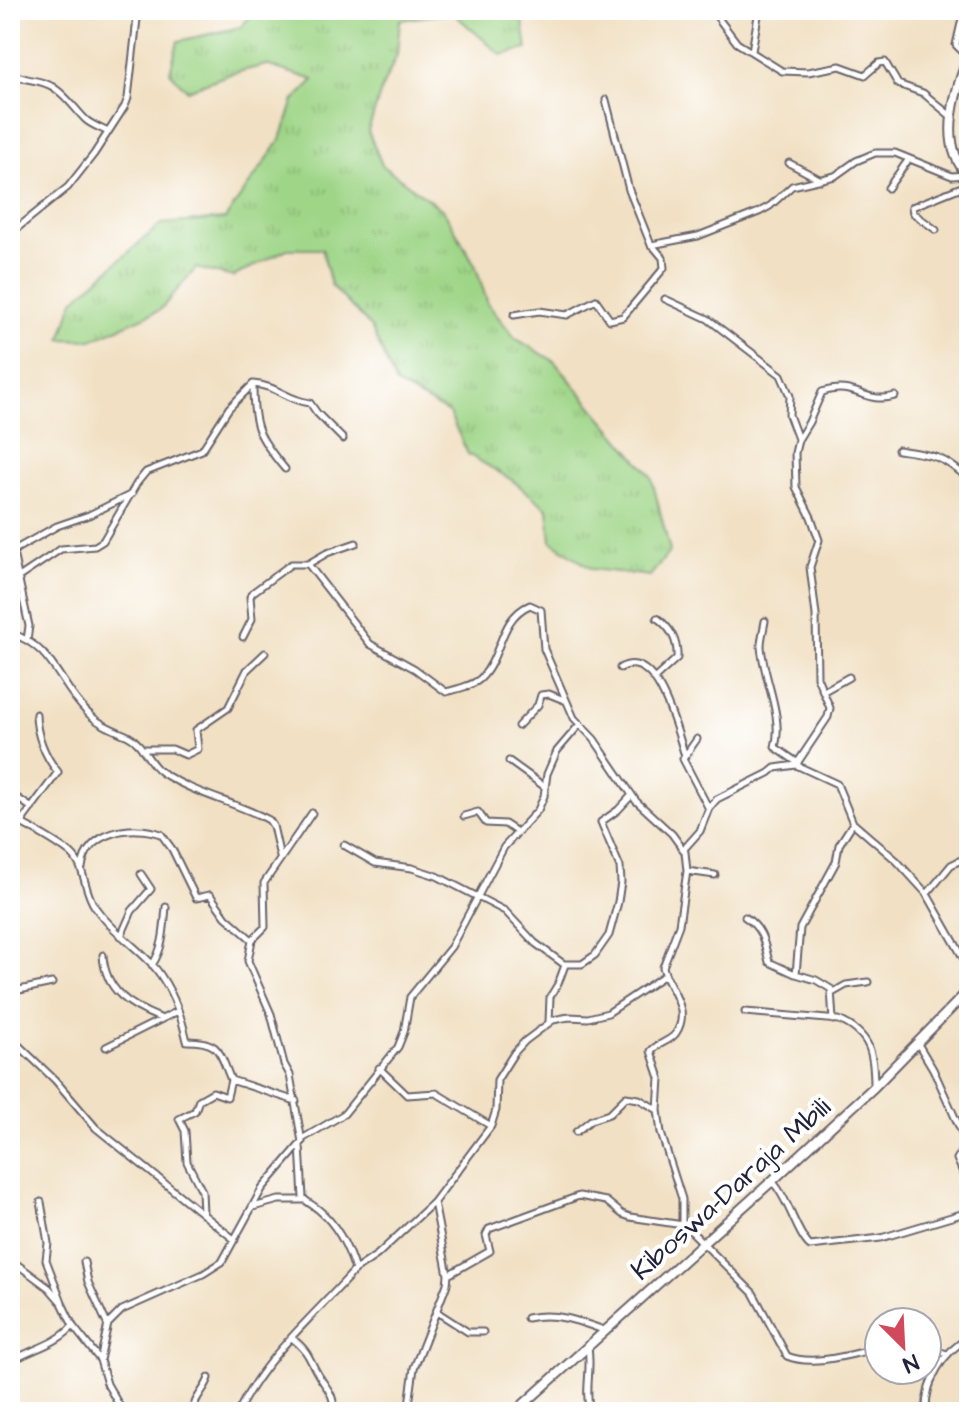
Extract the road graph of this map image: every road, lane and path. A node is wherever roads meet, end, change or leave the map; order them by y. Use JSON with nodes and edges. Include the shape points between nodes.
{"nodes":[{"id":1,"x":138,"y":10,"type":"edge"},
{"id":2,"x":712,"y":10,"type":"edge"},
{"id":3,"x":759,"y":10,"type":"edge"},
{"id":4,"x":964,"y":10,"type":"edge"},
{"id":5,"x":752,"y":51,"type":"junction"},
{"id":6,"x":969,"y":53,"type":"edge"},
{"id":7,"x":10,"y":72,"type":"edge"},
{"id":8,"x":606,"y":100,"type":"dead end"},
{"id":9,"x":953,"y":118,"type":"junction"},
{"id":10,"x":108,"y":132,"type":"junction"},
{"id":11,"x":909,"y":159,"type":"junction"},
{"id":12,"x":789,"y":163,"type":"dead end"},
{"id":13,"x":968,"y":176,"type":"edge"},
{"id":14,"x":821,"y":181,"type":"junction"},
{"id":15,"x":969,"y":186,"type":"edge"},
{"id":16,"x":888,"y":188,"type":"dead end"},
{"id":17,"x":936,"y":230,"type":"dead end"},
{"id":18,"x":10,"y":234,"type":"edge"},
{"id":19,"x":653,"y":246,"type":"junction"},
{"id":20,"x":665,"y":299,"type":"dead end"},
{"id":21,"x":514,"y":315,"type":"dead end"},
{"id":22,"x":253,"y":384,"type":"junction"},
{"id":23,"x":895,"y":396,"type":"dead end"},
{"id":24,"x":343,"y":439,"type":"dead end"},
{"id":25,"x":798,"y":440,"type":"junction"},
{"id":26,"x":898,"y":450,"type":"dead end"},
{"id":27,"x":285,"y":469,"type":"dead end"},
{"id":28,"x":969,"y":479,"type":"edge"},
{"id":29,"x":133,"y":493,"type":"junction"},
{"id":30,"x":356,"y":543,"type":"dead end"},
{"id":31,"x":308,"y":564,"type":"junction"},
{"id":32,"x":19,"y":578,"type":"junction"},
{"id":33,"x":10,"y":583,"type":"edge"},
{"id":34,"x":657,"y":618,"type":"dead end"},
{"id":35,"x":765,"y":621,"type":"dead end"},
{"id":36,"x":10,"y":633,"type":"edge"},
{"id":37,"x":243,"y":637,"type":"dead end"},
{"id":38,"x":27,"y":640,"type":"junction"},
{"id":39,"x":265,"y":653,"type":"dead end"},
{"id":40,"x":620,"y":668,"type":"dead end"},
{"id":41,"x":849,"y":677,"type":"dead end"},
{"id":42,"x":654,"y":679,"type":"junction"},
{"id":43,"x":824,"y":691,"type":"junction"},
{"id":44,"x":565,"y":700,"type":"junction"},
{"id":45,"x":36,"y":714,"type":"dead end"},
{"id":46,"x":580,"y":724,"type":"junction"},
{"id":47,"x":518,"y":726,"type":"dead end"},
{"id":48,"x":697,"y":739,"type":"dead end"},
{"id":49,"x":141,"y":749,"type":"junction"},
{"id":50,"x":685,"y":756,"type":"junction"},
{"id":51,"x":509,"y":761,"type":"dead end"},
{"id":52,"x":797,"y":764,"type":"junction"},
{"id":53,"x":545,"y":787,"type":"junction"},
{"id":54,"x":10,"y":793,"type":"edge"},
{"id":55,"x":632,"y":795,"type":"junction"},
{"id":56,"x":32,"y":808,"type":"junction"},
{"id":57,"x":709,"y":808,"type":"junction"},
{"id":58,"x":312,"y":813,"type":"dead end"},
{"id":59,"x":464,"y":816,"type":"dead end"},
{"id":60,"x":853,"y":823,"type":"junction"},
{"id":61,"x":517,"y":832,"type":"junction"},
{"id":62,"x":344,"y":845,"type":"dead end"},
{"id":63,"x":684,"y":849,"type":"junction"},
{"id":64,"x":969,"y":856,"type":"edge"},
{"id":65,"x":280,"y":857,"type":"junction"},
{"id":66,"x":82,"y":869,"type":"junction"},
{"id":67,"x":687,"y":871,"type":"junction"},
{"id":68,"x":141,"y":874,"type":"dead end"},
{"id":69,"x":715,"y":875,"type":"dead end"},
{"id":70,"x":927,"y":894,"type":"junction"},
{"id":71,"x":477,"y":897,"type":"junction"},
{"id":72,"x":166,"y":907,"type":"dead end"},
{"id":73,"x":745,"y":917,"type":"dead end"},
{"id":74,"x":121,"y":936,"type":"junction"},
{"id":75,"x":252,"y":940,"type":"junction"},
{"id":76,"x":103,"y":955,"type":"dead end"},
{"id":77,"x":565,"y":964,"type":"junction"},
{"id":78,"x":152,"y":965,"type":"junction"},
{"id":79,"x":969,"y":968,"type":"edge"},
{"id":80,"x":796,"y":974,"type":"junction"},
{"id":81,"x":665,"y":975,"type":"junction"},
{"id":82,"x":868,"y":982,"type":"dead end"},
{"id":83,"x":52,"y":983,"type":"dead end"},
{"id":84,"x":969,"y":990,"type":"edge"},
{"id":85,"x":10,"y":992,"type":"edge"},
{"id":86,"x":832,"y":993,"type":"junction"},
{"id":87,"x":178,"y":1011,"type":"junction"},
{"id":88,"x":745,"y":1012,"type":"dead end"},
{"id":89,"x":160,"y":1018,"type":"junction"},
{"id":90,"x":833,"y":1020,"type":"junction"},
{"id":91,"x":549,"y":1022,"type":"junction"},
{"id":92,"x":10,"y":1037,"type":"edge"},
{"id":93,"x":918,"y":1044,"type":"junction"},
{"id":94,"x":106,"y":1047,"type":"dead end"},
{"id":95,"x":379,"y":1068,"type":"junction"},
{"id":96,"x":231,"y":1080,"type":"junction"},
{"id":97,"x":874,"y":1087,"type":"junction"},
{"id":98,"x":296,"y":1101,"type":"junction"},
{"id":99,"x":658,"y":1110,"type":"junction"},
{"id":100,"x":491,"y":1126,"type":"junction"},
{"id":101,"x":576,"y":1132,"type":"dead end"},
{"id":102,"x":301,"y":1142,"type":"junction"},
{"id":103,"x":292,"y":1153,"type":"junction"},
{"id":104,"x":301,"y":1156,"type":"junction"},
{"id":105,"x":965,"y":1177,"type":"dead end"},
{"id":106,"x":772,"y":1181,"type":"junction"},
{"id":107,"x":305,"y":1200,"type":"junction"},
{"id":108,"x":41,"y":1202,"type":"dead end"},
{"id":109,"x":434,"y":1202,"type":"junction"},
{"id":110,"x":253,"y":1207,"type":"junction"},
{"id":111,"x":968,"y":1212,"type":"edge"},
{"id":112,"x":203,"y":1214,"type":"junction"},
{"id":113,"x":685,"y":1226,"type":"junction"},
{"id":114,"x":235,"y":1240,"type":"junction"},
{"id":115,"x":704,"y":1243,"type":"junction"},
{"id":116,"x":10,"y":1259,"type":"edge"},
{"id":117,"x":84,"y":1262,"type":"dead end"},
{"id":118,"x":355,"y":1270,"type":"junction"},
{"id":119,"x":448,"y":1275,"type":"junction"},
{"id":120,"x":62,"y":1303,"type":"junction"},
{"id":121,"x":437,"y":1312,"type":"junction"},
{"id":122,"x":527,"y":1318,"type":"dead end"},
{"id":123,"x":108,"y":1324,"type":"junction"},
{"id":124,"x":73,"y":1326,"type":"junction"},
{"id":125,"x":606,"y":1331,"type":"junction"},
{"id":126,"x":483,"y":1332,"type":"dead end"},
{"id":127,"x":292,"y":1338,"type":"junction"},
{"id":128,"x":969,"y":1338,"type":"edge"},
{"id":129,"x":588,"y":1347,"type":"junction"},
{"id":130,"x":863,"y":1351,"type":"edge"},
{"id":131,"x":943,"y":1353,"type":"edge"},
{"id":132,"x":947,"y":1354,"type":"junction"},
{"id":133,"x":100,"y":1360,"type":"junction"},
{"id":134,"x":10,"y":1362,"type":"edge"},
{"id":135,"x":209,"y":1378,"type":"dead end"},
{"id":136,"x":123,"y":1412,"type":"edge"},
{"id":137,"x":193,"y":1412,"type":"edge"},
{"id":138,"x":238,"y":1412,"type":"edge"},
{"id":139,"x":334,"y":1412,"type":"edge"},
{"id":140,"x":408,"y":1412,"type":"edge"},
{"id":141,"x":515,"y":1412,"type":"edge"},
{"id":142,"x":590,"y":1412,"type":"edge"},
{"id":143,"x":926,"y":1412,"type":"edge"}],
"edges":[{"from":1,"to":10,"type":"street","via":[[128,98]]},
{"from":2,"to":5,"type":"street","via":[[735,41]]},
{"from":3,"to":5,"type":"street"},
{"from":4,"to":6,"type":"street","via":[[956,45]]},
{"from":5,"to":9,"type":"street","via":[[787,72],[836,66],[867,75],[885,62],[900,85],[923,93]]},
{"from":6,"to":9,"type":"main road"},
{"from":7,"to":10,"type":"street","via":[[53,87],[86,121]]},
{"from":8,"to":19,"type":"street","via":[[629,190]]},
{"from":9,"to":13,"type":"main road","via":[[953,150]]},
{"from":10,"to":18,"type":"street","via":[[68,187]]},
{"from":11,"to":13,"type":"street","via":[[952,176]]},
{"from":11,"to":14,"type":"street","via":[[875,153]]},
{"from":11,"to":16,"type":"street"},
{"from":12,"to":14,"type":"street"},
{"from":14,"to":19,"type":"street","via":[[792,186],[765,209],[698,236]]},
{"from":15,"to":17,"type":"street","via":[[912,207]]},
{"from":19,"to":21,"type":"street","via":[[664,268],[623,317],[610,320],[596,300],[567,315]]},
{"from":20,"to":25,"type":"street","via":[[708,319],[781,375]]},
{"from":22,"to":24,"type":"street","via":[[271,385],[291,399],[310,403]]},
{"from":22,"to":27,"type":"street","via":[[254,422]]},
{"from":22,"to":29,"type":"street","via":[[229,408],[202,450],[146,472]]},
{"from":23,"to":25,"type":"street","via":[[881,400],[843,387],[822,392]]},
{"from":25,"to":43,"type":"street","via":[[795,483],[819,540],[810,567],[817,677]]},
{"from":26,"to":28,"type":"street","via":[[935,455]]},
{"from":29,"to":32,"type":"street","via":[[103,541],[61,549]]},
{"from":29,"to":32,"type":"street","via":[[16,549]]},
{"from":30,"to":31,"type":"street"},
{"from":31,"to":37,"type":"street","via":[[291,564],[252,593],[252,619]]},
{"from":31,"to":44,"type":"street","via":[[370,644],[446,692],[483,676],[516,613],[536,606],[541,610],[544,649]]},
{"from":32,"to":33,"type":"street"},
{"from":32,"to":38,"type":"street"},
{"from":34,"to":42,"type":"street","via":[[667,625],[678,653]]},
{"from":35,"to":52,"type":"street","via":[[761,646],[778,725],[775,747]]},
{"from":36,"to":38,"type":"street"},
{"from":38,"to":49,"type":"street","via":[[57,668],[85,710]]},
{"from":39,"to":49,"type":"street","via":[[247,670],[228,708],[196,730],[198,749],[186,755],[172,749]]},
{"from":40,"to":42,"type":"street","via":[[628,663],[640,666]]},
{"from":41,"to":43,"type":"street"},
{"from":42,"to":50,"type":"street","via":[[666,698]]},
{"from":43,"to":52,"type":"street","via":[[830,713]]},
{"from":44,"to":46,"type":"street"},
{"from":44,"to":47,"type":"street","via":[[544,693]]},
{"from":45,"to":56,"type":"street","via":[[45,751],[58,772]]},
{"from":46,"to":53,"type":"street","via":[[557,751]]},
{"from":46,"to":55,"type":"street"},
{"from":48,"to":50,"type":"street"},
{"from":49,"to":65,"type":"street","via":[[163,773],[269,820]]},
{"from":50,"to":57,"type":"street"},
{"from":51,"to":53,"type":"street"},
{"from":52,"to":57,"type":"street","via":[[775,768]]},
{"from":52,"to":60,"type":"street","via":[[837,784]]},
{"from":53,"to":61,"type":"street","via":[[538,810]]},
{"from":54,"to":56,"type":"street"},
{"from":55,"to":63,"type":"street"},
{"from":55,"to":77,"type":"street","via":[[601,822],[621,874],[609,935],[589,961]]},
{"from":56,"to":66,"type":"street","via":[[23,824],[72,854]]},
{"from":57,"to":63,"type":"street","via":[[700,831]]},
{"from":58,"to":65,"type":"street"},
{"from":59,"to":61,"type":"street","via":[[478,812],[486,823],[505,824]]},
{"from":60,"to":70,"type":"street"},
{"from":60,"to":80,"type":"street","via":[[804,918]]},
{"from":61,"to":71,"type":"street"},
{"from":62,"to":71,"type":"street","via":[[375,863],[437,876]]},
{"from":63,"to":67,"type":"street"},
{"from":64,"to":70,"type":"street","via":[[951,865]]},
{"from":65,"to":75,"type":"street","via":[[264,883],[265,927]]},
{"from":66,"to":74,"type":"street","via":[[92,904]]},
{"from":66,"to":75,"type":"street","via":[[90,849],[110,834],[161,834],[196,898],[210,895]]},
{"from":67,"to":69,"type":"street"},
{"from":67,"to":81,"type":"street","via":[[679,925],[664,960]]},
{"from":68,"to":74,"type":"street","via":[[151,890],[132,911]]},
{"from":70,"to":79,"type":"street"},
{"from":71,"to":77,"type":"street","via":[[505,911],[535,943]]},
{"from":71,"to":95,"type":"street","via":[[444,958],[410,997],[402,1039]]},
{"from":72,"to":78,"type":"street","via":[[162,947]]},
{"from":73,"to":80,"type":"street","via":[[763,934],[769,962]]},
{"from":74,"to":78,"type":"street"},
{"from":75,"to":98,"type":"street","via":[[248,961],[271,1014]]},
{"from":76,"to":89,"type":"street","via":[[109,978],[124,1000]]},
{"from":77,"to":91,"type":"street","via":[[550,997]]},
{"from":78,"to":87,"type":"street"},
{"from":80,"to":86,"type":"street","via":[[827,985]]},
{"from":81,"to":91,"type":"street","via":[[608,1013]]},
{"from":81,"to":99,"type":"street","via":[[682,1013],[676,1033],[651,1051],[660,1078]]},
{"from":82,"to":86,"type":"street"},
{"from":83,"to":85,"type":"street"},
{"from":84,"to":93,"type":"main road","name":"Kiboswa-Daraja Mbili"},
{"from":86,"to":90,"type":"street"},
{"from":87,"to":89,"type":"street"},
{"from":87,"to":96,"type":"street","via":[[187,1041],[206,1041],[216,1048]]},
{"from":88,"to":90,"type":"street"},
{"from":89,"to":94,"type":"street"},
{"from":90,"to":97,"type":"street","via":[[849,1025],[872,1051]]},
{"from":91,"to":100,"type":"street","via":[[519,1047],[497,1080]]},
{"from":92,"to":112,"type":"street","via":[[96,1128]]},
{"from":93,"to":97,"type":"main road","name":"Kiboswa-Daraja Mbili"},
{"from":93,"to":105,"type":"street","via":[[967,1144],[957,1159]]},
{"from":95,"to":100,"type":"street","via":[[407,1095],[436,1093]]},
{"from":95,"to":102,"type":"street","via":[[344,1114]]},
{"from":96,"to":98,"type":"street"},
{"from":96,"to":112,"type":"street","via":[[228,1096],[213,1092],[179,1119],[185,1131],[185,1157],[202,1191]]},
{"from":97,"to":106,"type":"main road","name":"Kiboswa-Daraja Mbili"},
{"from":98,"to":102,"type":"street"},
{"from":99,"to":101,"type":"street","via":[[626,1097],[609,1114]]},
{"from":99,"to":113,"type":"street"},
{"from":100,"to":109,"type":"street"},
{"from":102,"to":103,"type":"street"},
{"from":102,"to":104,"type":"street"},
{"from":103,"to":104,"type":"street"},
{"from":103,"to":110,"type":"street"},
{"from":104,"to":107,"type":"street"},
{"from":106,"to":111,"type":"street","via":[[810,1246],[881,1238]]},
{"from":106,"to":115,"type":"main road","name":"Kiboswa-Daraja Mbili"},
{"from":107,"to":110,"type":"street"},
{"from":107,"to":118,"type":"street","via":[[336,1228]]},
{"from":108,"to":120,"type":"street","via":[[46,1260]]},
{"from":109,"to":118,"type":"street"},
{"from":109,"to":119,"type":"street"},
{"from":110,"to":114,"type":"street"},
{"from":112,"to":114,"type":"street"},
{"from":113,"to":115,"type":"street"},
{"from":113,"to":119,"type":"street","via":[[630,1217],[606,1201],[579,1196],[489,1229],[490,1251]]},
{"from":114,"to":123,"type":"street","via":[[217,1267],[125,1308]]},
{"from":115,"to":125,"type":"main road","name":"Kiboswa-Daraja Mbili"},
{"from":115,"to":130,"type":"street","via":[[753,1293],[787,1356]]},
{"from":116,"to":120,"type":"street"},
{"from":117,"to":123,"type":"street"},
{"from":118,"to":127,"type":"street"},
{"from":119,"to":121,"type":"street"},
{"from":120,"to":124,"type":"street"},
{"from":121,"to":126,"type":"street","via":[[468,1332]]},
{"from":121,"to":140,"type":"street","via":[[414,1368]]},
{"from":122,"to":125,"type":"street","via":[[561,1317]]},
{"from":123,"to":133,"type":"street"},
{"from":124,"to":133,"type":"street"},
{"from":124,"to":134,"type":"street"},
{"from":125,"to":129,"type":"main road","name":"Kiboswa-Daraja Mbili"},
{"from":127,"to":138,"type":"street","via":[[250,1388]]},
{"from":127,"to":139,"type":"street","via":[[307,1350],[331,1391]]},
{"from":128,"to":132,"type":"street"},
{"from":129,"to":141,"type":"main road","name":"Kiboswa-Daraja Mbili"},
{"from":129,"to":142,"type":"street","via":[[585,1393]]},
{"from":131,"to":132,"type":"street"},
{"from":132,"to":143,"type":"street","via":[[931,1381]]},
{"from":133,"to":136,"type":"street"},
{"from":135,"to":137,"type":"street"}]}
